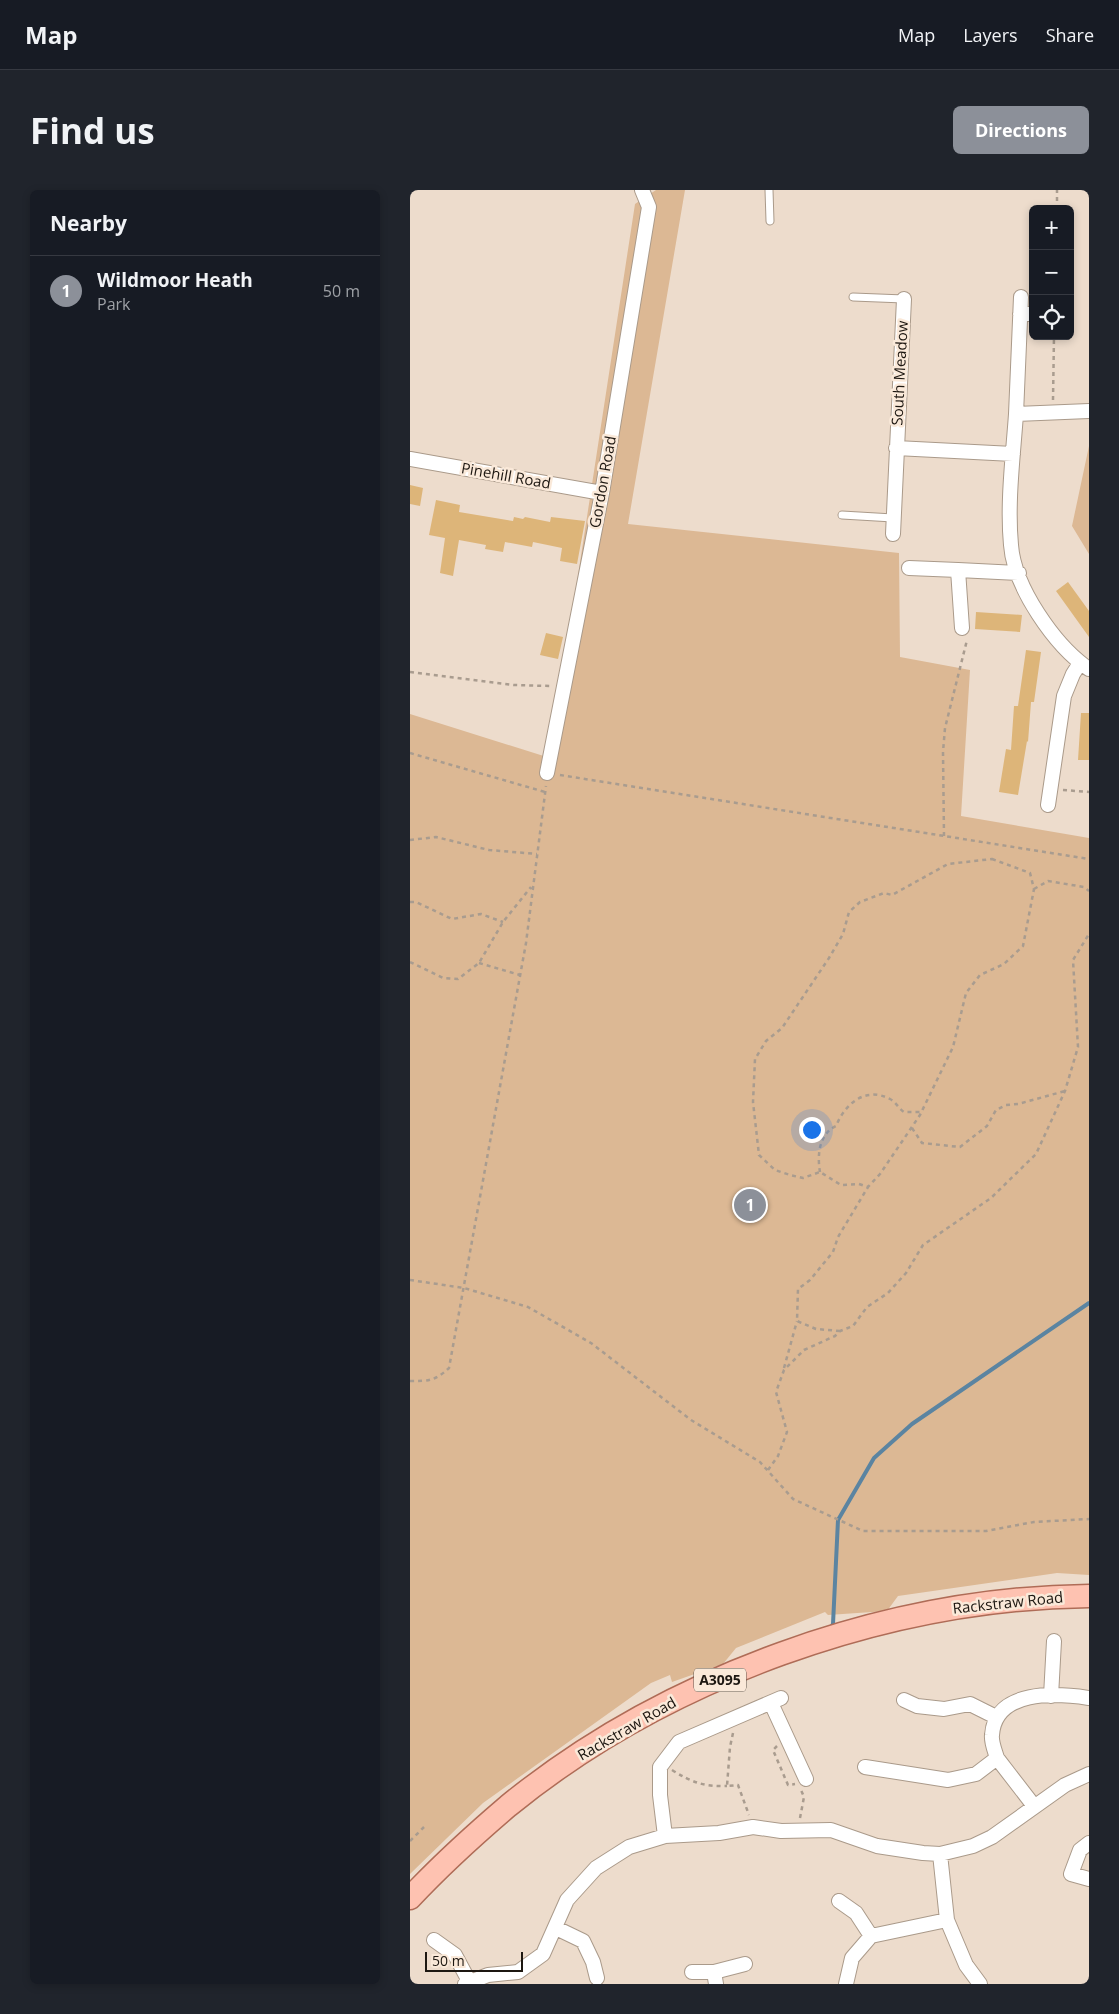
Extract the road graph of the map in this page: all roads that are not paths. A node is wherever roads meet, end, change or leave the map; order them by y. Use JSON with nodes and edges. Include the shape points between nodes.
{"nodes":[{"id":1,"x":642,"y":190,"type":"edge"},
{"id":2,"x":770,"y":190,"type":"edge"},
{"id":3,"x":770,"y":221,"type":"dead end"},
{"id":4,"x":853,"y":297,"type":"dead end"},
{"id":5,"x":1020,"y":297,"type":"dead end"},
{"id":6,"x":904,"y":299,"type":"joint"},
{"id":7,"x":1026,"y":314,"type":"edge"},
{"id":8,"x":1089,"y":411,"type":"edge"},
{"id":9,"x":1016,"y":414,"type":"junction"},
{"id":10,"x":896,"y":448,"type":"junction"},
{"id":11,"x":1014,"y":454,"type":"junction"},
{"id":12,"x":410,"y":459,"type":"edge"},
{"id":13,"x":602,"y":494,"type":"junction"},
{"id":14,"x":842,"y":515,"type":"dead end"},
{"id":15,"x":894,"y":518,"type":"junction"},
{"id":16,"x":893,"y":534,"type":"dead end"},
{"id":17,"x":909,"y":568,"type":"dead end"},
{"id":18,"x":958,"y":570,"type":"junction"},
{"id":19,"x":1018,"y":573,"type":"junction"},
{"id":20,"x":965,"y":630,"type":"road end"},
{"id":21,"x":1085,"y":666,"type":"edge"},
{"id":22,"x":547,"y":773,"type":"road end"},
{"id":23,"x":1048,"y":805,"type":"dead end"},
{"id":24,"x":1089,"y":1596,"type":"edge"},
{"id":25,"x":1054,"y":1641,"type":"dead end"},
{"id":26,"x":1051,"y":1696,"type":"junction"},
{"id":27,"x":1089,"y":1698,"type":"edge"},
{"id":28,"x":904,"y":1700,"type":"dead end"},
{"id":29,"x":996,"y":1717,"type":"junction"},
{"id":30,"x":997,"y":1758,"type":"junction"},
{"id":31,"x":865,"y":1767,"type":"dead end"},
{"id":32,"x":1089,"y":1774,"type":"edge"},
{"id":33,"x":806,"y":1779,"type":"dead end"},
{"id":34,"x":1034,"y":1806,"type":"junction"},
{"id":35,"x":665,"y":1836,"type":"junction"},
{"id":36,"x":1089,"y":1843,"type":"edge"},
{"id":37,"x":940,"y":1854,"type":"junction"},
{"id":38,"x":1089,"y":1879,"type":"edge"},
{"id":39,"x":410,"y":1898,"type":"edge"},
{"id":40,"x":839,"y":1901,"type":"dead end"},
{"id":41,"x":947,"y":1920,"type":"junction"},
{"id":42,"x":556,"y":1928,"type":"junction"},
{"id":43,"x":871,"y":1936,"type":"junction"},
{"id":44,"x":434,"y":1940,"type":"dead end"},
{"id":45,"x":745,"y":1964,"type":"dead end"},
{"id":46,"x":692,"y":1972,"type":"dead end"},
{"id":47,"x":597,"y":1978,"type":"dead end"},
{"id":48,"x":715,"y":1978,"type":"edge"},
{"id":49,"x":467,"y":1982,"type":"edge"},
{"id":50,"x":846,"y":1984,"type":"edge"},
{"id":51,"x":980,"y":1984,"type":"edge"}],
"edges":[{"from":1,"to":13,"type":"street","name":"Gordon Road","via":[[649,207]]},
{"from":2,"to":3,"type":"lane"},
{"from":4,"to":6,"type":"lane"},
{"from":5,"to":7,"type":"street"},
{"from":6,"to":10,"type":"street","name":"South Meadow"},
{"from":7,"to":9,"type":"street"},
{"from":8,"to":9,"type":"street"},
{"from":9,"to":11,"type":"street"},
{"from":10,"to":11,"type":"street"},
{"from":10,"to":15,"type":"street","name":"South Meadow"},
{"from":11,"to":19,"type":"street","via":[[1011,547]]},
{"from":12,"to":13,"type":"street","name":"Pinehill Road"},
{"from":13,"to":22,"type":"street","name":"Gordon Road"},
{"from":14,"to":15,"type":"lane"},
{"from":15,"to":16,"type":"street","name":"South Meadow"},
{"from":17,"to":18,"type":"street"},
{"from":18,"to":19,"type":"street"},
{"from":18,"to":20,"type":"street"},
{"from":19,"to":21,"type":"street","via":[[1029,599],[1053,636]]},
{"from":21,"to":23,"type":"street","via":[[1073,674],[1064,696]]},
{"from":24,"to":39,"type":"main road","name":"Rackstraw Road","number":"A3095","via":[[1023,1599],[939,1611],[840,1634],[734,1673],[624,1728],[567,1763],[509,1806]]},
{"from":25,"to":26,"type":"street"},
{"from":26,"to":27,"type":"street"},
{"from":26,"to":29,"type":"street","via":[[1014,1701]]},
{"from":28,"to":29,"type":"street","via":[[918,1706],[944,1709],[970,1704]]},
{"from":29,"to":30,"type":"street","via":[[991,1736]]},
{"from":30,"to":31,"type":"street","via":[[976,1774],[948,1780]]},
{"from":30,"to":34,"type":"street"},
{"from":32,"to":34,"type":"street","via":[[1065,1785]]},
{"from":33,"to":35,"type":"street","via":[[776,1701],[679,1742],[660,1767]]},
{"from":34,"to":37,"type":"street","via":[[992,1837],[973,1846]]},
{"from":35,"to":37,"type":"street","via":[[753,1827],[781,1831],[831,1830],[877,1846]]},
{"from":35,"to":42,"type":"street","via":[[629,1847],[596,1868],[567,1900]]},
{"from":36,"to":38,"type":"street","via":[[1080,1850],[1071,1874]]},
{"from":37,"to":41,"type":"street"},
{"from":40,"to":43,"type":"street","via":[[856,1913]]},
{"from":41,"to":43,"type":"street"},
{"from":41,"to":51,"type":"street","via":[[966,1965]]},
{"from":42,"to":47,"type":"street","via":[[582,1941]]},
{"from":42,"to":49,"type":"street","via":[[543,1954],[518,1972],[488,1975]]},
{"from":43,"to":50,"type":"street","via":[[852,1958]]},
{"from":44,"to":49,"type":"street","via":[[455,1955]]},
{"from":45,"to":48,"type":"street"},
{"from":46,"to":48,"type":"street"}]}
